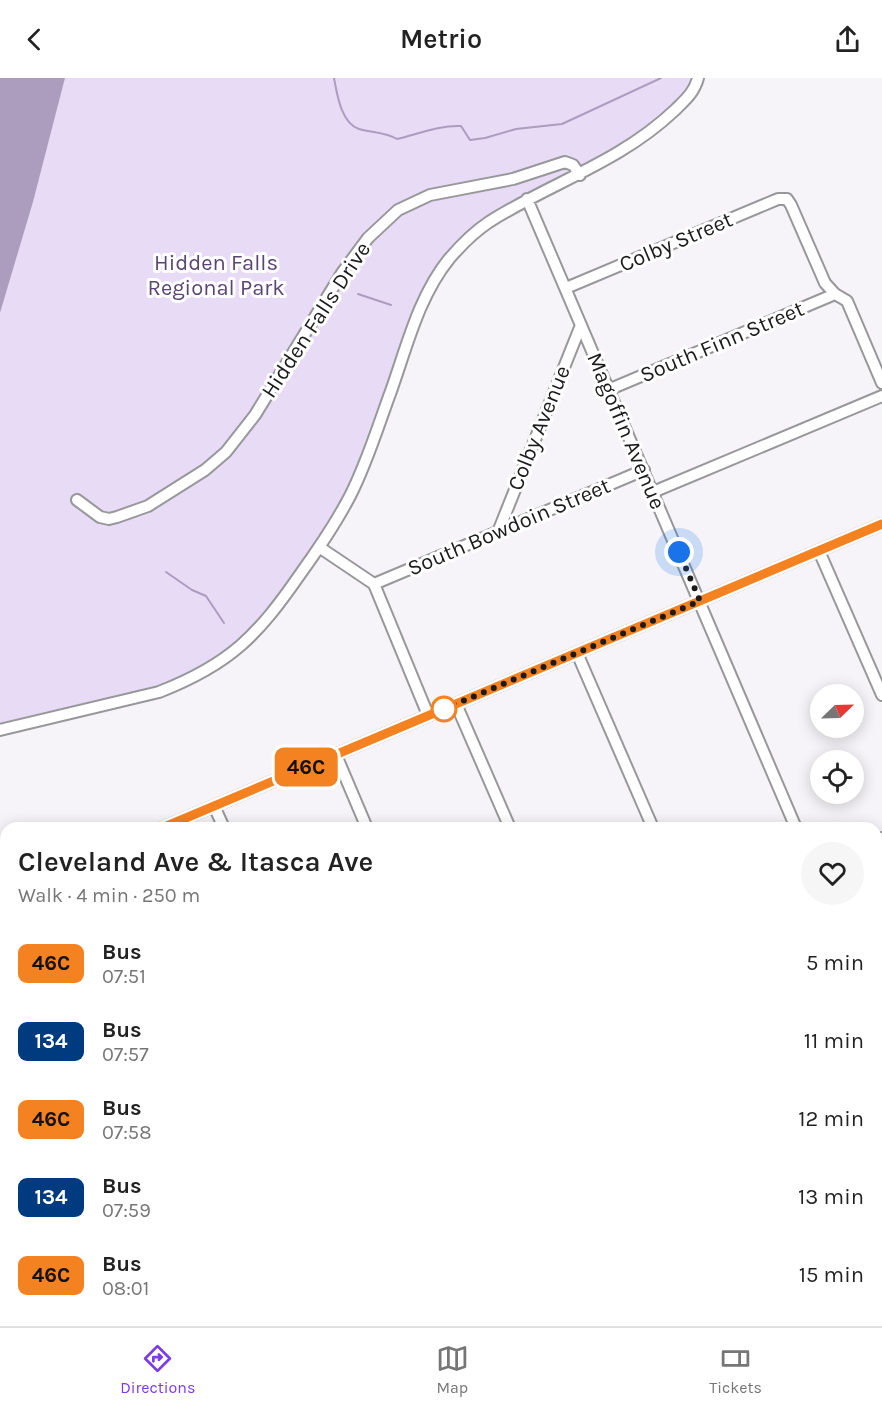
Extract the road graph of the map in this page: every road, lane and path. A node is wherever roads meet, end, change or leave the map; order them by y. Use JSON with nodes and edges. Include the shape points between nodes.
{"nodes":[{"id":1,"x":698,"y":78,"type":"edge"},
{"id":2,"x":580,"y":175,"type":"junction"},
{"id":3,"x":527,"y":199,"type":"junction"},
{"id":4,"x":566,"y":288,"type":"junction"},
{"id":5,"x":835,"y":294,"type":"junction"},
{"id":6,"x":581,"y":325,"type":"junction"},
{"id":7,"x":882,"y":383,"type":"edge"},
{"id":8,"x":608,"y":390,"type":"junction"},
{"id":9,"x":882,"y":396,"type":"edge"},
{"id":10,"x":644,"y":471,"type":"junction"},
{"id":11,"x":653,"y":492,"type":"junction"},
{"id":12,"x":77,"y":500,"type":"dead end"},
{"id":13,"x":882,"y":524,"type":"edge"},
{"id":14,"x":498,"y":531,"type":"junction"},
{"id":15,"x":320,"y":547,"type":"junction"},
{"id":16,"x":819,"y":550,"type":"junction"},
{"id":17,"x":374,"y":584,"type":"junction"},
{"id":18,"x":700,"y":601,"type":"junction"},
{"id":19,"x":578,"y":652,"type":"junction"},
{"id":20,"x":878,"y":672,"type":"edge"},
{"id":21,"x":882,"y":695,"type":"edge"},
{"id":22,"x":456,"y":704,"type":"junction"},
{"id":23,"x":428,"y":715,"type":"junction"},
{"id":24,"x":0,"y":730,"type":"edge"},
{"id":25,"x":336,"y":755,"type":"junction"},
{"id":26,"x":214,"y":806,"type":"junction"},
{"id":27,"x":176,"y":822,"type":"edge"},
{"id":28,"x":221,"y":822,"type":"edge"},
{"id":29,"x":364,"y":822,"type":"edge"},
{"id":30,"x":507,"y":822,"type":"edge"},
{"id":31,"x":649,"y":822,"type":"edge"},
{"id":32,"x":793,"y":822,"type":"edge"}],
"edges":[{"from":1,"to":2,"type":"street","via":[[690,95],[665,119]]},
{"from":2,"to":3,"type":"street"},
{"from":2,"to":12,"type":"street","name":"Hidden Falls Drive","via":[[565,162],[513,179],[430,195],[398,210],[368,238],[342,273],[255,415],[226,452],[148,506],[117,517],[100,517]]},
{"from":3,"to":4,"type":"street","name":"Magoffin Avenue"},
{"from":3,"to":15,"type":"street","via":[[471,235],[430,286],[361,473]]},
{"from":4,"to":5,"type":"street","name":"Colby Street","via":[[778,199],[787,199],[825,284]]},
{"from":4,"to":6,"type":"street","name":"Magoffin Avenue"},
{"from":5,"to":7,"type":"street","via":[[847,301]]},
{"from":5,"to":8,"type":"street","name":"South Finn Street"},
{"from":6,"to":8,"type":"street","name":"Magoffin Avenue"},
{"from":6,"to":14,"type":"street","name":"Colby Avenue"},
{"from":8,"to":10,"type":"street","name":"Magoffin Avenue"},
{"from":9,"to":11,"type":"street"},
{"from":10,"to":11,"type":"street","name":"Magoffin Avenue"},
{"from":10,"to":14,"type":"street","name":"South Bowdoin Street"},
{"from":11,"to":18,"type":"street","name":"Magoffin Avenue"},
{"from":13,"to":16,"type":"street"},
{"from":14,"to":17,"type":"street","name":"South Bowdoin Street"},
{"from":15,"to":17,"type":"street"},
{"from":15,"to":24,"type":"street","via":[[257,631],[202,673],[159,692]]},
{"from":16,"to":18,"type":"street"},
{"from":16,"to":20,"type":"street"},
{"from":17,"to":23,"type":"street"},
{"from":18,"to":19,"type":"street"},
{"from":18,"to":32,"type":"street","name":"Magoffin Avenue"},
{"from":19,"to":22,"type":"street"},
{"from":19,"to":31,"type":"street"},
{"from":20,"to":21,"type":"street"},
{"from":22,"to":23,"type":"street"},
{"from":22,"to":30,"type":"street"},
{"from":23,"to":25,"type":"street"},
{"from":25,"to":26,"type":"street"},
{"from":25,"to":29,"type":"street"},
{"from":26,"to":27,"type":"street"},
{"from":26,"to":28,"type":"street"}]}
